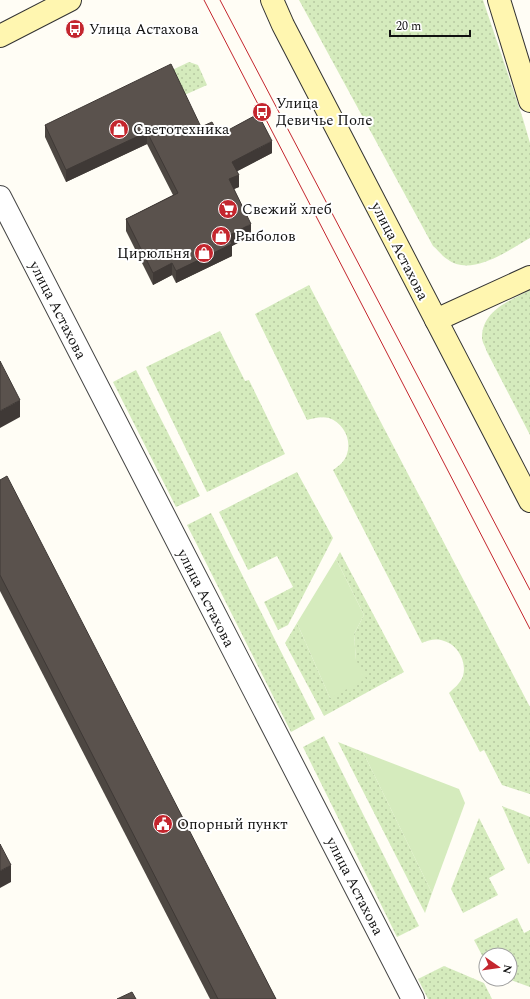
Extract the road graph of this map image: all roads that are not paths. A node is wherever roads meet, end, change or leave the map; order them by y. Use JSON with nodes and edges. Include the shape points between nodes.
{"nodes":[{"id":1,"x":70,"y":0,"type":"edge"},
{"id":2,"x":272,"y":0,"type":"edge"},
{"id":3,"x":499,"y":0,"type":"edge"},
{"id":4,"x":0,"y":36,"type":"edge"},
{"id":5,"x":530,"y":101,"type":"edge"},
{"id":6,"x":0,"y":197,"type":"edge"},
{"id":7,"x":530,"y":277,"type":"edge"},
{"id":8,"x":436,"y":320,"type":"junction"},
{"id":9,"x":530,"y":501,"type":"edge"},
{"id":10,"x":413,"y":999,"type":"edge"}],
"edges":[{"from":1,"to":4,"type":"main road"},
{"from":2,"to":8,"type":"main road","name":"улица Астахова"},
{"from":3,"to":5,"type":"main road"},
{"from":6,"to":10,"type":"street","name":"улица Астахова"},
{"from":7,"to":8,"type":"main road"},
{"from":8,"to":9,"type":"main road","name":"улица Астахова"}]}
